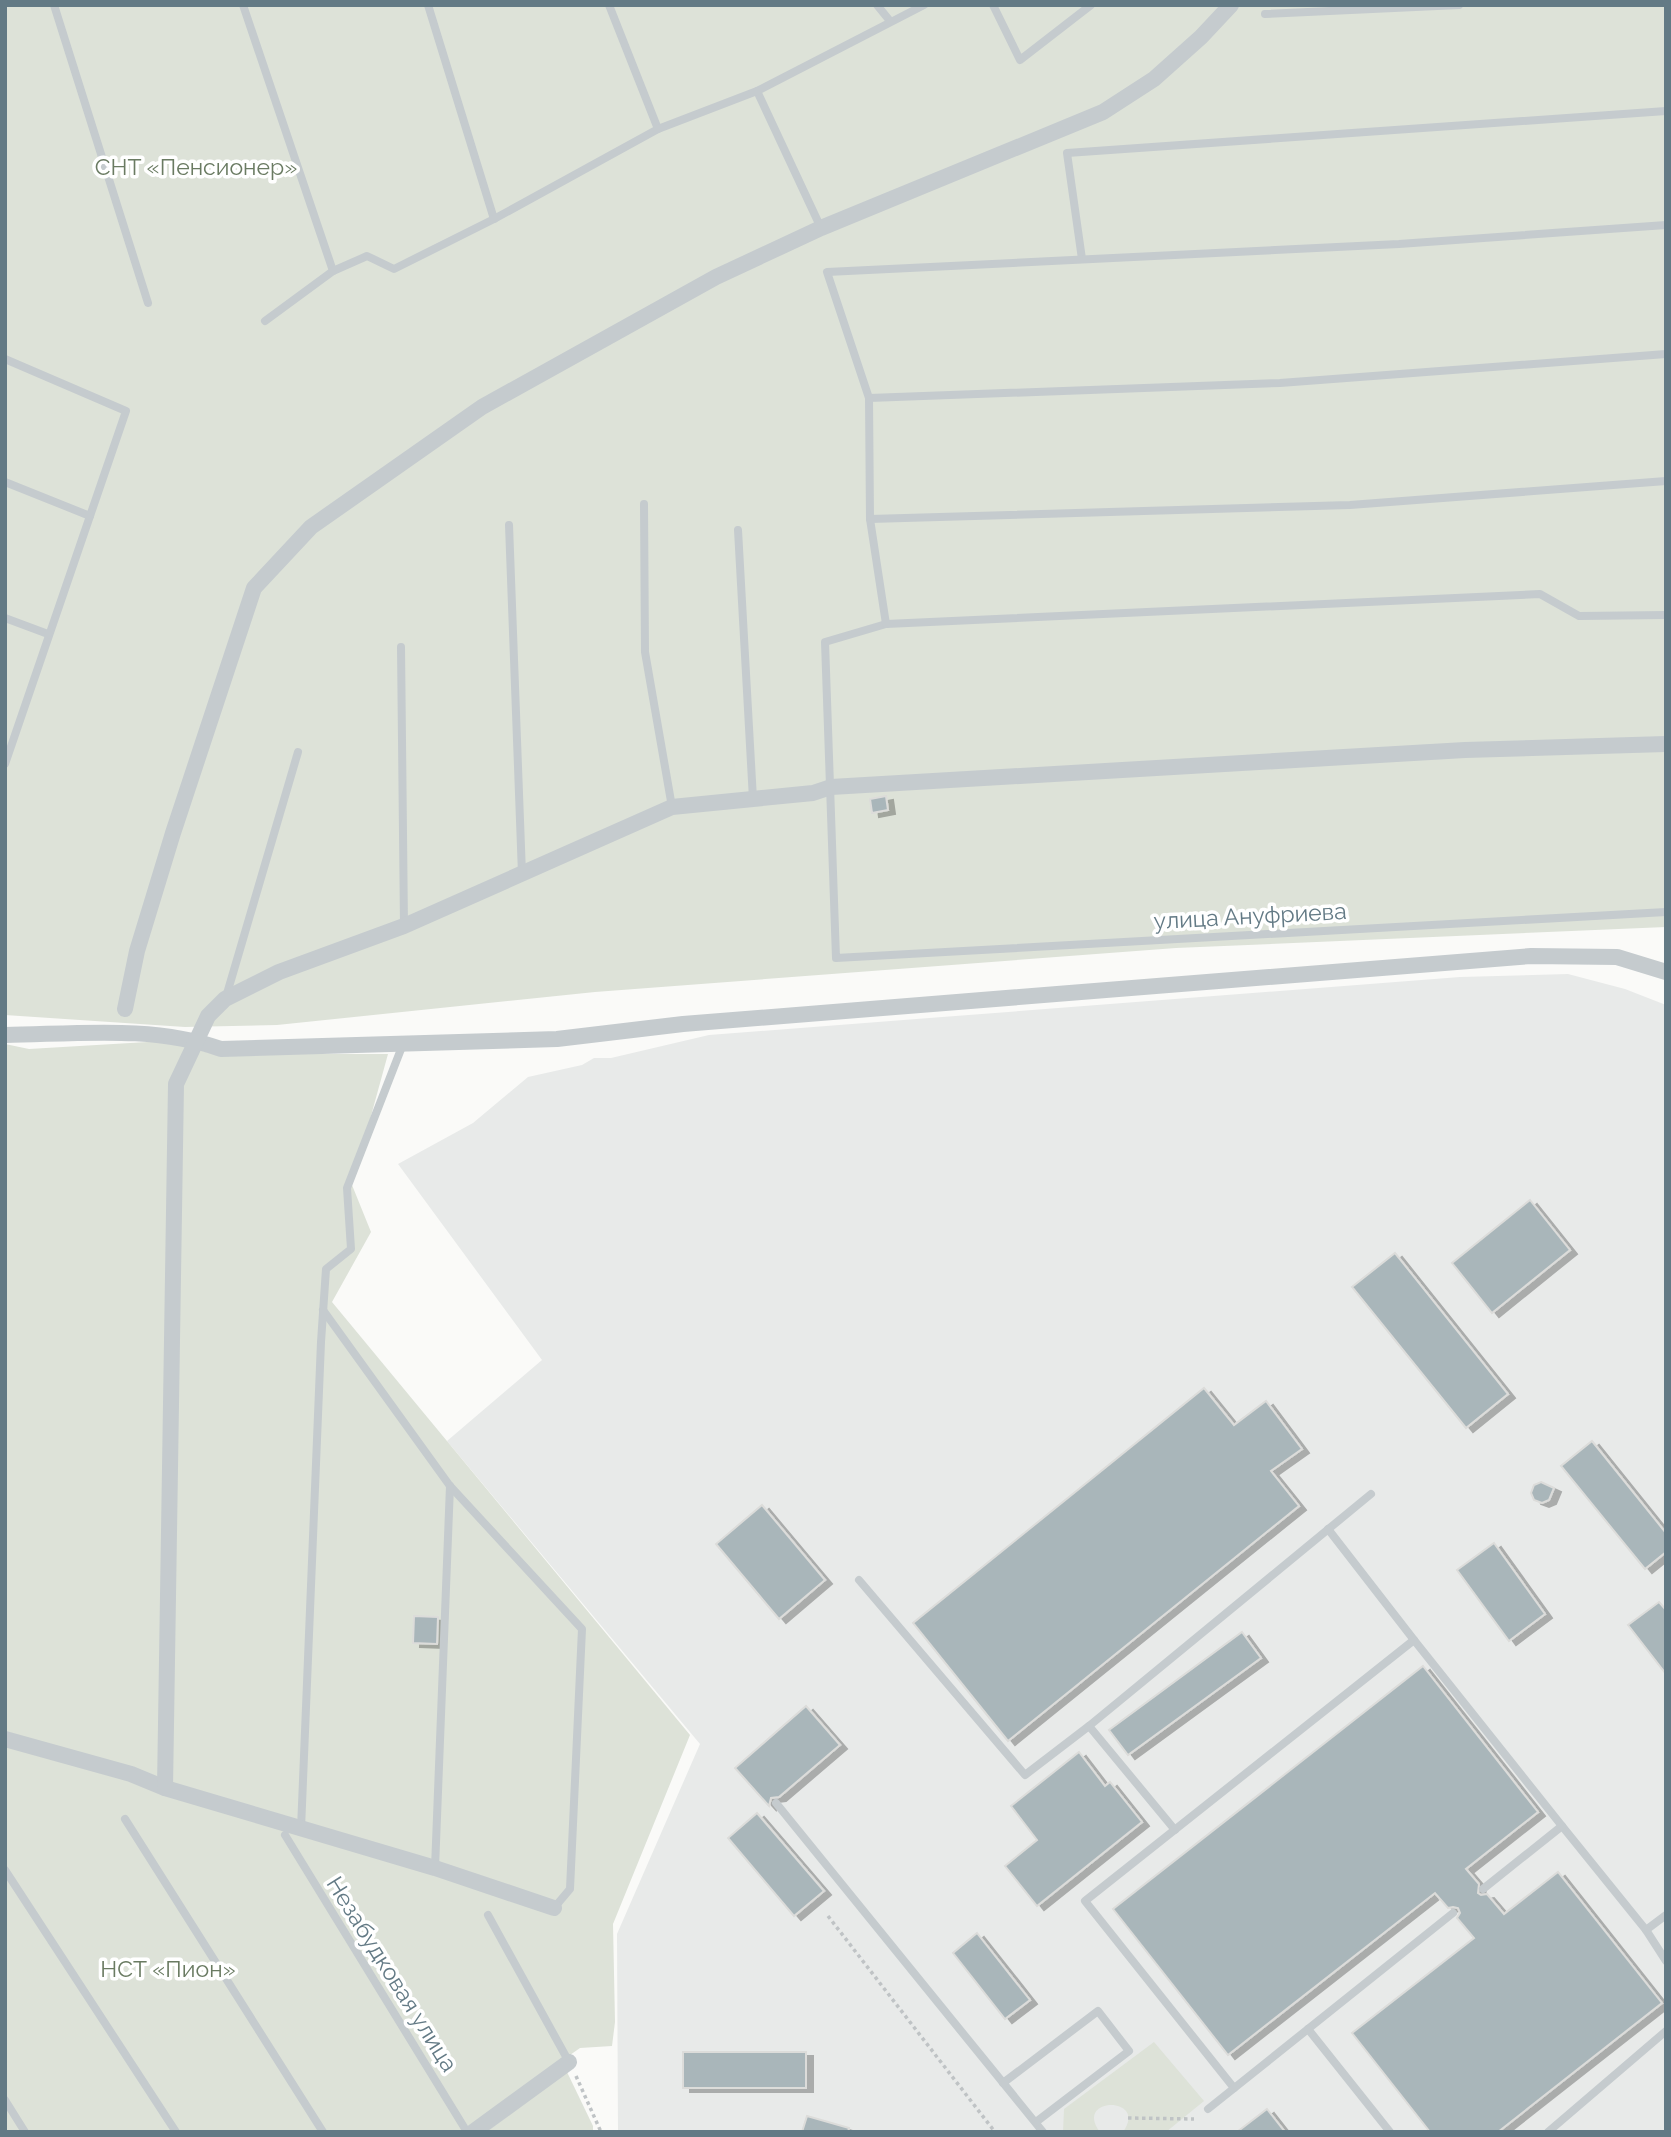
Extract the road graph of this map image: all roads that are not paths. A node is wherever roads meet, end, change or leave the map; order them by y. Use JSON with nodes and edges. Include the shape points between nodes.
{"nodes":[{"id":1,"x":54,"y":5,"type":"edge"},
{"id":2,"x":243,"y":5,"type":"edge"},
{"id":3,"x":428,"y":5,"type":"edge"},
{"id":4,"x":609,"y":5,"type":"edge"},
{"id":5,"x":877,"y":5,"type":"edge"},
{"id":6,"x":924,"y":5,"type":"edge"},
{"id":7,"x":993,"y":5,"type":"edge"},
{"id":8,"x":1091,"y":5,"type":"edge"},
{"id":9,"x":1231,"y":5,"type":"edge"},
{"id":10,"x":1459,"y":5,"type":"edge"},
{"id":11,"x":1265,"y":14,"type":"dead end"},
{"id":12,"x":890,"y":21,"type":"junction"},
{"id":13,"x":757,"y":91,"type":"junction"},
{"id":14,"x":1666,"y":111,"type":"edge"},
{"id":15,"x":658,"y":129,"type":"junction"},
{"id":16,"x":494,"y":219,"type":"junction"},
{"id":17,"x":1666,"y":225,"type":"edge"},
{"id":18,"x":821,"y":228,"type":"junction"},
{"id":19,"x":1082,"y":259,"type":"junction"},
{"id":20,"x":333,"y":271,"type":"junction"},
{"id":21,"x":148,"y":303,"type":"dead end"},
{"id":22,"x":265,"y":321,"type":"dead end"},
{"id":23,"x":1666,"y":354,"type":"edge"},
{"id":24,"x":5,"y":359,"type":"edge"},
{"id":25,"x":869,"y":398,"type":"junction"},
{"id":26,"x":1666,"y":481,"type":"edge"},
{"id":27,"x":5,"y":482,"type":"edge"},
{"id":28,"x":644,"y":504,"type":"dead end"},
{"id":29,"x":90,"y":516,"type":"junction"},
{"id":30,"x":870,"y":519,"type":"junction"},
{"id":31,"x":509,"y":525,"type":"dead end"},
{"id":32,"x":738,"y":530,"type":"dead end"},
{"id":33,"x":1666,"y":615,"type":"edge"},
{"id":34,"x":5,"y":618,"type":"edge"},
{"id":35,"x":886,"y":624,"type":"junction"},
{"id":36,"x":48,"y":634,"type":"junction"},
{"id":37,"x":401,"y":647,"type":"dead end"},
{"id":38,"x":1666,"y":744,"type":"edge"},
{"id":39,"x":8,"y":750,"type":"edge"},
{"id":40,"x":298,"y":752,"type":"dead end"},
{"id":41,"x":5,"y":764,"type":"edge"},
{"id":42,"x":831,"y":786,"type":"junction"},
{"id":43,"x":753,"y":799,"type":"junction"},
{"id":44,"x":672,"y":807,"type":"junction"},
{"id":45,"x":522,"y":874,"type":"junction"},
{"id":46,"x":1666,"y":912,"type":"edge"},
{"id":47,"x":404,"y":926,"type":"junction"},
{"id":48,"x":1666,"y":972,"type":"edge"},
{"id":49,"x":225,"y":999,"type":"junction"},
{"id":50,"x":125,"y":1009,"type":"dead end"},
{"id":51,"x":5,"y":1035,"type":"edge"},
{"id":52,"x":197,"y":1040,"type":"junction"},
{"id":53,"x":403,"y":1044,"type":"junction"},
{"id":54,"x":323,"y":1310,"type":"junction"},
{"id":55,"x":450,"y":1486,"type":"junction"},
{"id":56,"x":1371,"y":1494,"type":"dead end"},
{"id":57,"x":1328,"y":1530,"type":"junction"},
{"id":58,"x":859,"y":1580,"type":"dead end"},
{"id":59,"x":1414,"y":1640,"type":"junction"},
{"id":60,"x":1089,"y":1726,"type":"junction"},
{"id":61,"x":5,"y":1739,"type":"edge"},
{"id":62,"x":165,"y":1788,"type":"junction"},
{"id":63,"x":776,"y":1803,"type":"dead end"},
{"id":64,"x":125,"y":1819,"type":"dead end"},
{"id":65,"x":1562,"y":1826,"type":"junction"},
{"id":66,"x":301,"y":1829,"type":"junction"},
{"id":67,"x":1175,"y":1830,"type":"junction"},
{"id":68,"x":285,"y":1835,"type":"dead end"},
{"id":69,"x":435,"y":1868,"type":"junction"},
{"id":70,"x":5,"y":1870,"type":"edge"},
{"id":71,"x":1483,"y":1889,"type":"dead end"},
{"id":72,"x":554,"y":1909,"type":"joint"},
{"id":73,"x":1452,"y":1913,"type":"dead end"},
{"id":74,"x":1666,"y":1914,"type":"edge"},
{"id":75,"x":488,"y":1915,"type":"dead end"},
{"id":76,"x":1646,"y":1930,"type":"junction"},
{"id":77,"x":1666,"y":1961,"type":"edge"},
{"id":78,"x":1308,"y":2029,"type":"junction"},
{"id":79,"x":1666,"y":2031,"type":"edge"},
{"id":80,"x":569,"y":2062,"type":"joint"},
{"id":81,"x":1003,"y":2083,"type":"junction"},
{"id":82,"x":1234,"y":2088,"type":"junction"},
{"id":83,"x":5,"y":2101,"type":"edge"},
{"id":84,"x":1208,"y":2109,"type":"dead end"},
{"id":85,"x":1036,"y":2122,"type":"junction"},
{"id":86,"x":25,"y":2132,"type":"edge"},
{"id":87,"x":176,"y":2132,"type":"edge"},
{"id":88,"x":323,"y":2132,"type":"edge"},
{"id":89,"x":467,"y":2132,"type":"edge"},
{"id":90,"x":472,"y":2132,"type":"edge"},
{"id":91,"x":1043,"y":2132,"type":"edge"},
{"id":92,"x":1390,"y":2132,"type":"edge"},
{"id":93,"x":1548,"y":2132,"type":"edge"}],
"edges":[{"from":1,"to":21,"type":"lane"},
{"from":2,"to":20,"type":"lane"},
{"from":3,"to":16,"type":"lane"},
{"from":4,"to":15,"type":"lane"},
{"from":5,"to":12,"type":"lane"},
{"from":6,"to":12,"type":"lane"},
{"from":7,"to":8,"type":"lane","via":[[1020,60]]},
{"from":9,"to":18,"type":"street","via":[[1154,79],[1103,112]]},
{"from":10,"to":11,"type":"lane"},
{"from":12,"to":13,"type":"lane"},
{"from":13,"to":15,"type":"lane"},
{"from":13,"to":18,"type":"lane"},
{"from":14,"to":19,"type":"lane","via":[[1067,153]]},
{"from":15,"to":16,"type":"lane"},
{"from":16,"to":20,"type":"lane","via":[[394,270],[367,256]]},
{"from":17,"to":19,"type":"lane"},
{"from":18,"to":50,"type":"street","via":[[716,277],[482,407],[311,527],[254,588],[169,846],[137,951]]},
{"from":19,"to":25,"type":"lane","via":[[827,272]]},
{"from":20,"to":22,"type":"lane"},
{"from":23,"to":25,"type":"lane","via":[[1280,383]]},
{"from":24,"to":29,"type":"lane","via":[[126,411]]},
{"from":25,"to":30,"type":"lane"},
{"from":26,"to":30,"type":"lane","via":[[1350,505]]},
{"from":27,"to":29,"type":"lane"},
{"from":28,"to":44,"type":"lane","via":[[645,652]]},
{"from":29,"to":36,"type":"lane"},
{"from":30,"to":35,"type":"lane"},
{"from":31,"to":45,"type":"lane"},
{"from":32,"to":43,"type":"lane"},
{"from":33,"to":35,"type":"lane","via":[[1579,616],[1540,594]]},
{"from":34,"to":36,"type":"lane"},
{"from":35,"to":42,"type":"lane","via":[[825,642]]},
{"from":36,"to":39,"type":"lane"},
{"from":37,"to":47,"type":"lane"},
{"from":38,"to":42,"type":"street","via":[[1437,751]]},
{"from":39,"to":41,"type":"lane"},
{"from":40,"to":49,"type":"lane"},
{"from":42,"to":43,"type":"street","via":[[813,793]]},
{"from":42,"to":46,"type":"lane","name":"улица Ануфриева","via":[[836,958]]},
{"from":43,"to":44,"type":"street"},
{"from":44,"to":45,"type":"street"},
{"from":45,"to":47,"type":"street"},
{"from":47,"to":49,"type":"street","via":[[279,972]]},
{"from":48,"to":53,"type":"street","via":[[1617,957],[1531,956],[683,1024],[557,1039]]},
{"from":49,"to":52,"type":"street","via":[[208,1016]]},
{"from":51,"to":52,"type":"street","via":[[120,1033]]},
{"from":52,"to":53,"type":"street","via":[[221,1049]]},
{"from":52,"to":62,"type":"street","via":[[176,1084]]},
{"from":53,"to":54,"type":"lane","via":[[346,1188],[351,1249],[326,1269]]},
{"from":54,"to":55,"type":"lane"},
{"from":54,"to":66,"type":"lane"},
{"from":55,"to":69,"type":"lane"},
{"from":55,"to":72,"type":"lane","via":[[582,1629],[570,1889]]},
{"from":56,"to":57,"type":"lane"},
{"from":57,"to":59,"type":"lane"},
{"from":57,"to":60,"type":"lane"},
{"from":58,"to":60,"type":"lane","via":[[1025,1775]]},
{"from":59,"to":65,"type":"lane"},
{"from":59,"to":67,"type":"lane"},
{"from":60,"to":67,"type":"lane"},
{"from":61,"to":62,"type":"street"},
{"from":62,"to":66,"type":"street"},
{"from":63,"to":81,"type":"lane"},
{"from":64,"to":88,"type":"lane"},
{"from":65,"to":71,"type":"lane"},
{"from":65,"to":76,"type":"lane"},
{"from":66,"to":69,"type":"street"},
{"from":67,"to":82,"type":"lane","via":[[1085,1901]]},
{"from":68,"to":89,"type":"lane","name":"Незабудковая улица"},
{"from":69,"to":72,"type":"street"},
{"from":70,"to":87,"type":"lane"},
{"from":73,"to":78,"type":"lane"},
{"from":74,"to":76,"type":"lane"},
{"from":75,"to":80,"type":"lane"},
{"from":76,"to":77,"type":"lane"},
{"from":78,"to":82,"type":"lane"},
{"from":78,"to":92,"type":"lane"},
{"from":79,"to":93,"type":"lane"},
{"from":80,"to":90,"type":"street"},
{"from":81,"to":85,"type":"lane"},
{"from":81,"to":85,"type":"lane","via":[[1098,2011],[1129,2051]]},
{"from":82,"to":84,"type":"lane"},
{"from":83,"to":86,"type":"lane"},
{"from":85,"to":91,"type":"lane"}]}
